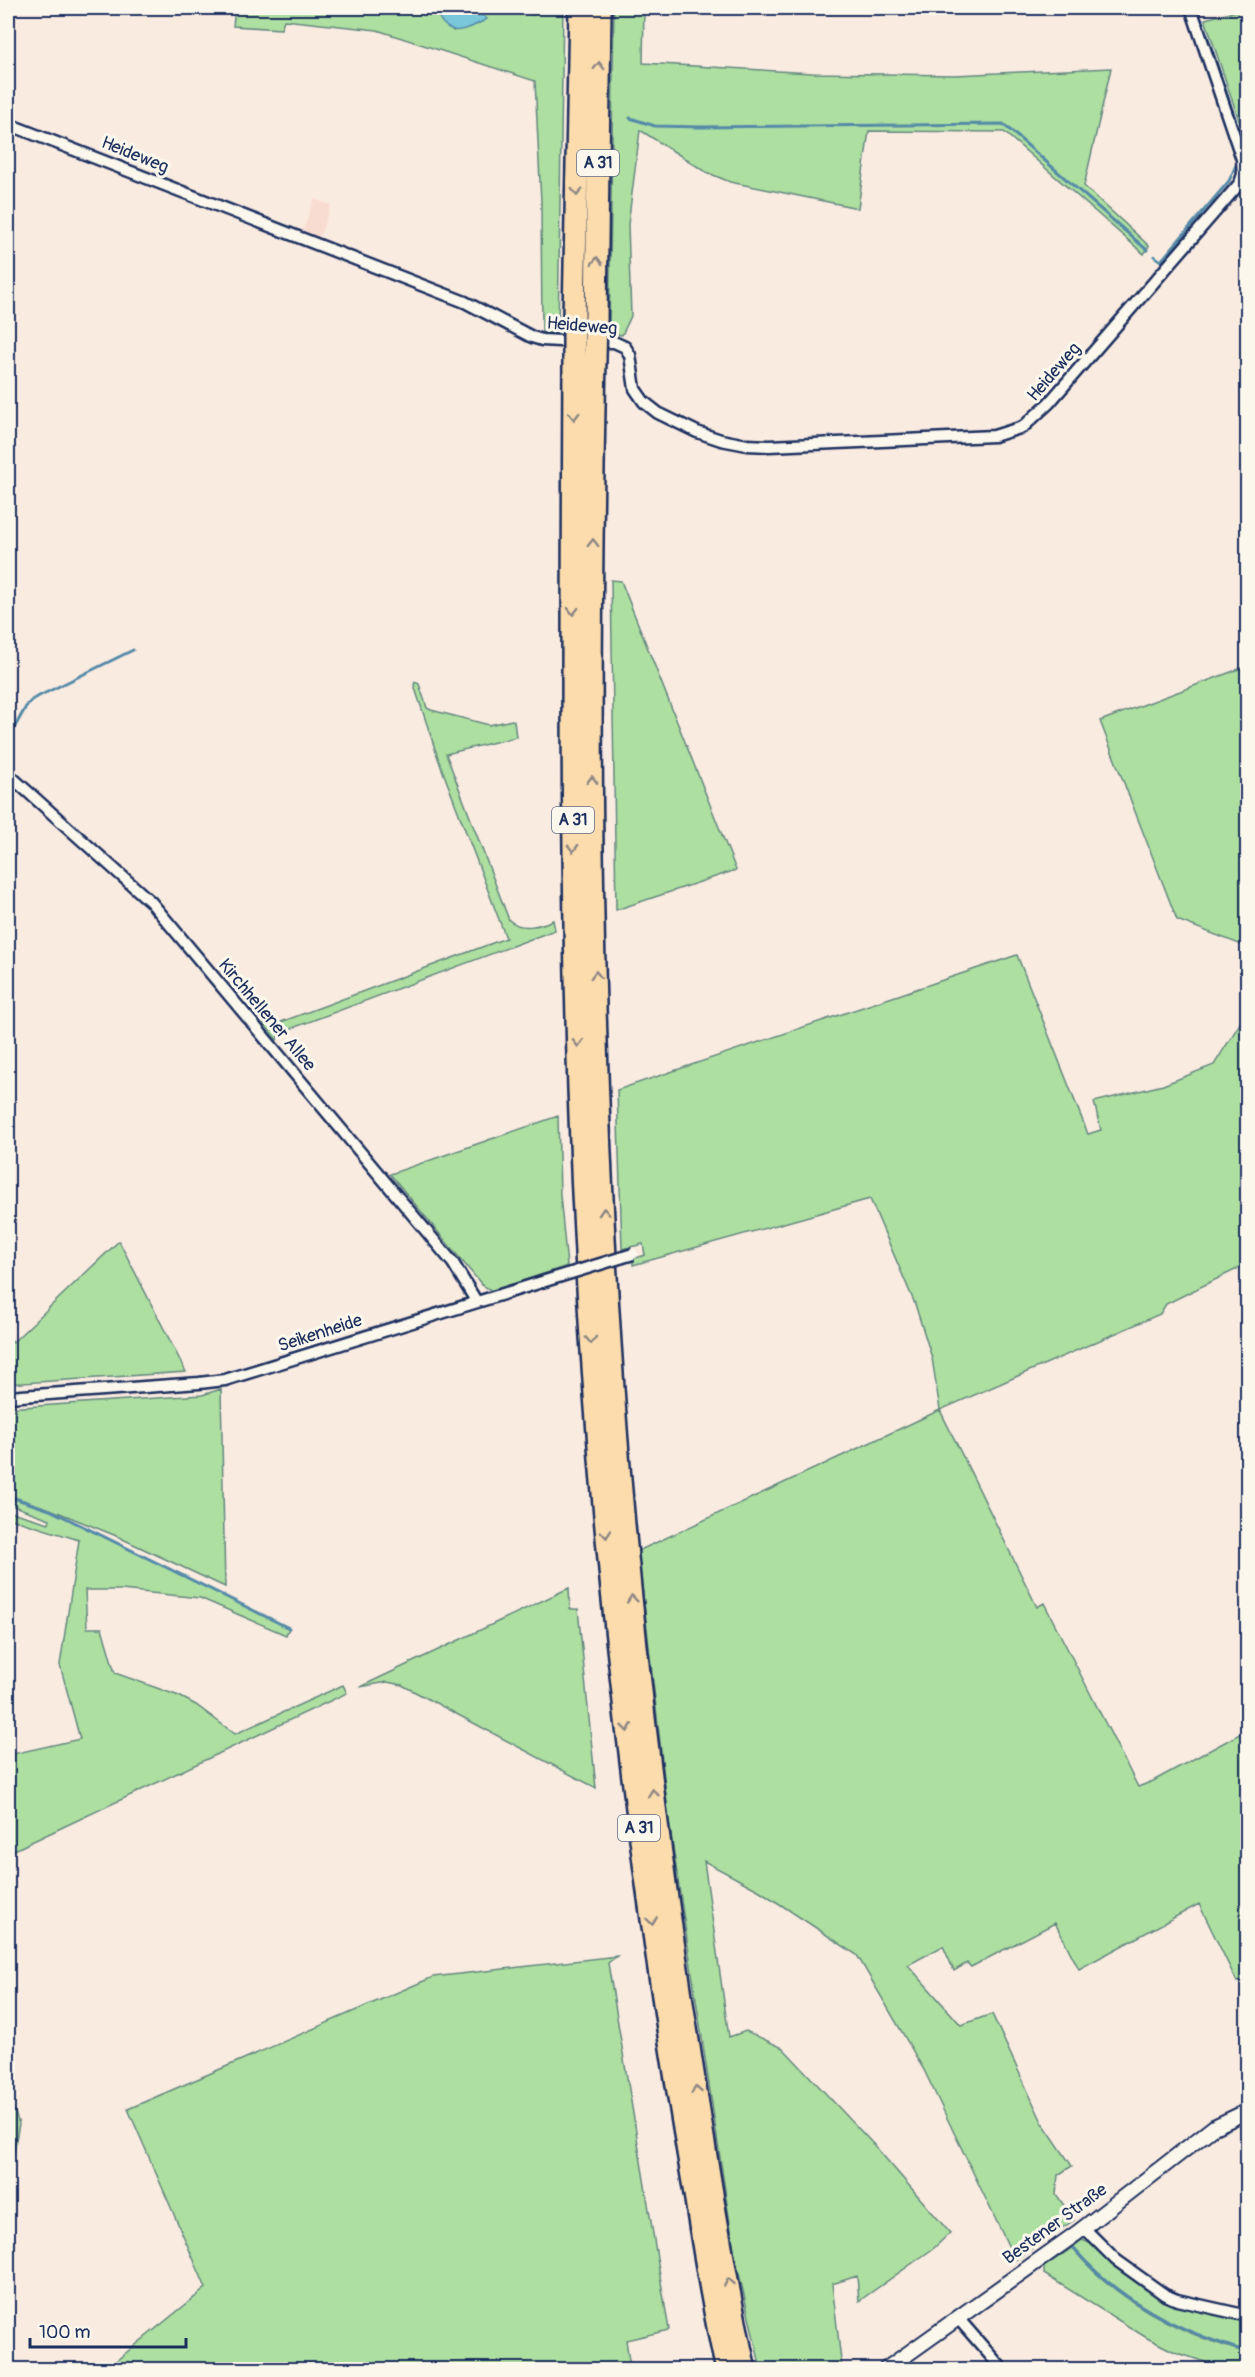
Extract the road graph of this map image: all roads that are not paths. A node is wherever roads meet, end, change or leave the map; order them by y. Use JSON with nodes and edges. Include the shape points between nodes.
{"nodes":[{"id":1,"x":580,"y":8,"type":"edge"},
{"id":2,"x":600,"y":8,"type":"edge"},
{"id":3,"x":1191,"y":8,"type":"edge"},
{"id":4,"x":8,"y":124,"type":"edge"},
{"id":5,"x":585,"y":358,"type":"junction"},
{"id":6,"x":8,"y":774,"type":"edge"},
{"id":7,"x":633,"y":1254,"type":"dead end"},
{"id":8,"x":476,"y":1302,"type":"junction"},
{"id":9,"x":8,"y":1397,"type":"edge"},
{"id":10,"x":1248,"y":2111,"type":"edge"},
{"id":11,"x":1079,"y":2231,"type":"junction"},
{"id":12,"x":1248,"y":2316,"type":"edge"},
{"id":13,"x":957,"y":2317,"type":"junction"},
{"id":14,"x":727,"y":2370,"type":"edge"},
{"id":15,"x":745,"y":2370,"type":"edge"},
{"id":16,"x":885,"y":2370,"type":"edge"},
{"id":17,"x":1003,"y":2370,"type":"edge"}],
"edges":[{"from":1,"to":5,"type":"highway","number":"A 31","one_way":true,"bridge":true,"via":[[574,318]]},
{"from":5,"to":2,"type":"highway","number":"A 31","one_way":true,"bridge":true,"via":[[596,319]]},
{"from":3,"to":4,"type":"street","name":"Heideweg","via":[[1242,159],[1243,174],[1234,190],[1049,404],[1023,427],[994,436],[747,445],[697,432],[644,402],[635,389],[630,355],[620,344],[532,337],[465,302]]},
{"from":5,"to":14,"type":"highway","number":"A 31","one_way":true,"via":[[572,762],[579,1093],[591,1347],[612,1600],[646,1883],[674,2074]]},
{"from":15,"to":5,"type":"highway","number":"A 31","one_way":true,"via":[[664,1881],[632,1595],[610,1345],[598,1093]]},
{"from":6,"to":8,"type":"street","name":"Kirchhellener Allee","via":[[151,902],[453,1263]]},
{"from":7,"to":8,"type":"street","name":"Seikenheide","bridge":true},
{"from":8,"to":9,"type":"street","name":"Seikenheide","via":[[225,1380]]},
{"from":10,"to":11,"type":"street","name":"Bestener Straße","via":[[1214,2127]]},
{"from":11,"to":12,"type":"street","via":[[1090,2234],[1116,2260],[1165,2295]]},
{"from":11,"to":13,"type":"street","name":"Bestener Straße"},
{"from":13,"to":16,"type":"street","name":"Bestener Straße"},
{"from":13,"to":17,"type":"street"}]}
